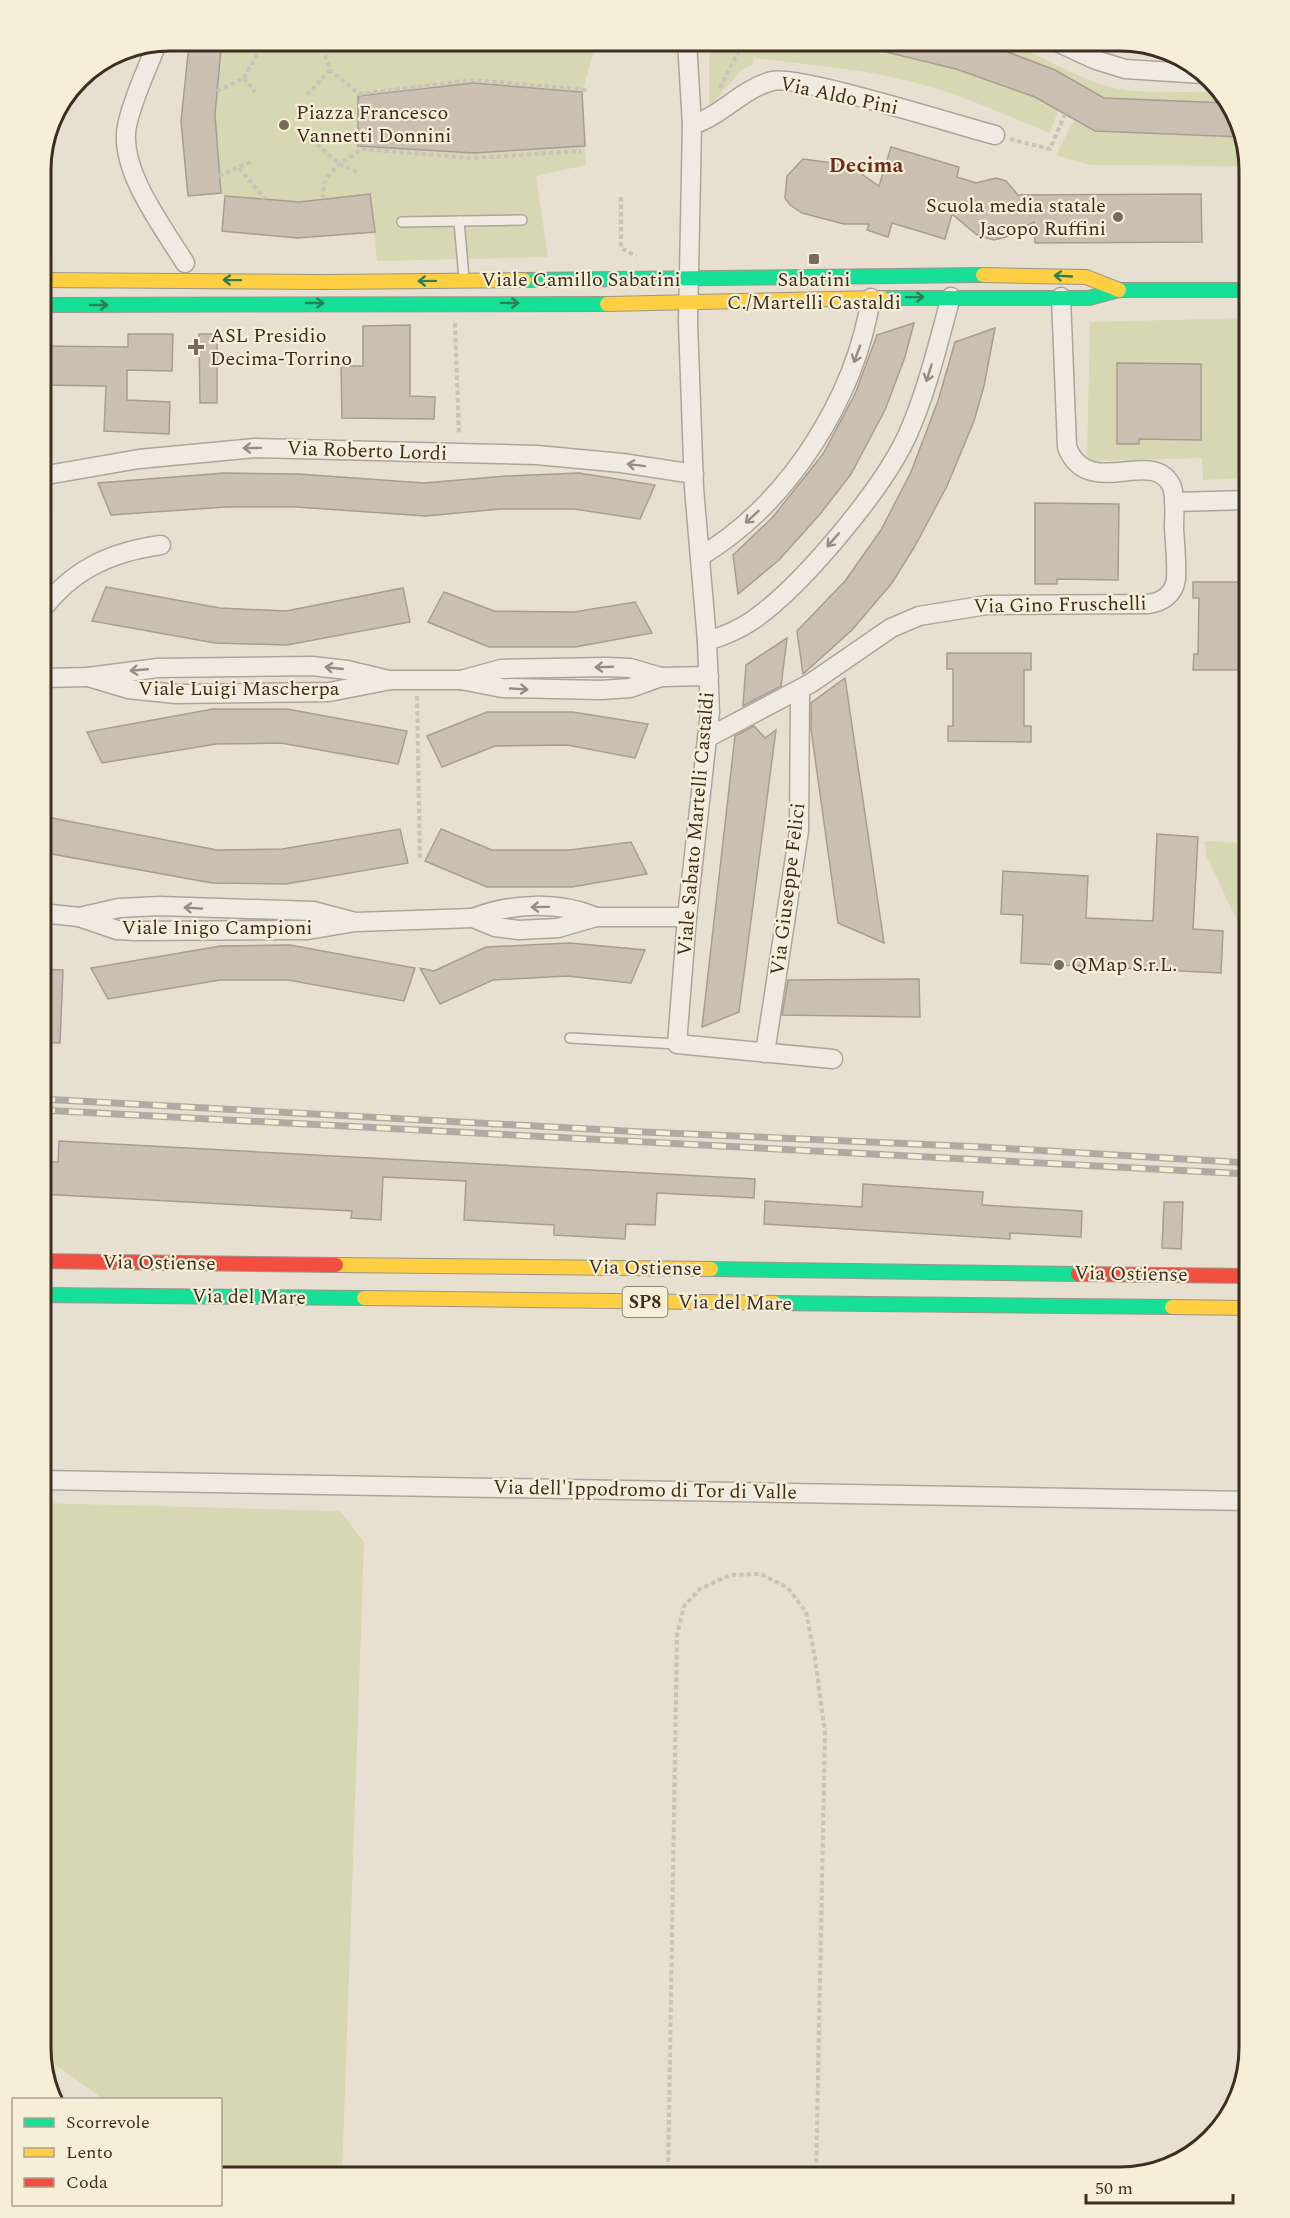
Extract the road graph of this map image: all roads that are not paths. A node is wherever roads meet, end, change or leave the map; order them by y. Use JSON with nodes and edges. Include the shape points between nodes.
{"nodes":[{"id":1,"x":688,"y":51,"type":"edge"},
{"id":2,"x":1077,"y":51,"type":"edge"},
{"id":3,"x":154,"y":52,"type":"edge"},
{"id":4,"x":1190,"y":74,"type":"edge"},
{"id":5,"x":692,"y":125,"type":"junction"},
{"id":6,"x":994,"y":135,"type":"road end"},
{"id":7,"x":522,"y":220,"type":"dead end"},
{"id":8,"x":459,"y":221,"type":"junction"},
{"id":9,"x":402,"y":222,"type":"dead end"},
{"id":10,"x":185,"y":263,"type":"dead end"},
{"id":11,"x":687,"y":279,"type":"junction"},
{"id":12,"x":51,"y":280,"type":"edge"},
{"id":13,"x":464,"y":280,"type":"junction"},
{"id":14,"x":1119,"y":290,"type":"junction"},
{"id":15,"x":1239,"y":290,"type":"edge"},
{"id":16,"x":951,"y":297,"type":"junction"},
{"id":17,"x":1061,"y":297,"type":"junction"},
{"id":18,"x":871,"y":298,"type":"junction"},
{"id":19,"x":688,"y":303,"type":"junction"},
{"id":20,"x":51,"y":305,"type":"edge"},
{"id":21,"x":51,"y":474,"type":"edge"},
{"id":22,"x":694,"y":474,"type":"junction"},
{"id":23,"x":1239,"y":500,"type":"edge"},
{"id":24,"x":1174,"y":502,"type":"junction"},
{"id":25,"x":160,"y":545,"type":"dead end"},
{"id":26,"x":701,"y":556,"type":"junction"},
{"id":27,"x":51,"y":599,"type":"edge"},
{"id":28,"x":707,"y":641,"type":"junction"},
{"id":29,"x":709,"y":676,"type":"junction"},
{"id":30,"x":88,"y":677,"type":"junction"},
{"id":31,"x":51,"y":678,"type":"edge"},
{"id":32,"x":391,"y":680,"type":"junction"},
{"id":33,"x":800,"y":689,"type":"junction"},
{"id":34,"x":707,"y":738,"type":"junction"},
{"id":35,"x":51,"y":915,"type":"edge"},
{"id":36,"x":687,"y":917,"type":"junction"},
{"id":37,"x":570,"y":1038,"type":"dead end"},
{"id":38,"x":677,"y":1044,"type":"junction"},
{"id":39,"x":765,"y":1053,"type":"junction"},
{"id":40,"x":833,"y":1059,"type":"dead end"},
{"id":41,"x":51,"y":1261,"type":"edge"},
{"id":42,"x":1239,"y":1276,"type":"edge"},
{"id":43,"x":51,"y":1295,"type":"edge"},
{"id":44,"x":1239,"y":1308,"type":"edge"},
{"id":45,"x":51,"y":1480,"type":"edge"},
{"id":46,"x":1239,"y":1501,"type":"edge"}],
"edges":[{"from":1,"to":5,"type":"street","name":"Viale Sabato Martelli Castaldi"},
{"from":2,"to":4,"type":"street","via":[[1125,69]]},
{"from":3,"to":10,"type":"street","via":[[127,127],[127,154],[137,181]]},
{"from":5,"to":6,"type":"street","name":"Via Aldo Pini","via":[[716,116],[763,85],[778,80]]},
{"from":5,"to":11,"type":"street","name":"Viale Sabato Martelli Castaldi"},
{"from":7,"to":8,"type":"lane"},
{"from":8,"to":9,"type":"lane"},
{"from":8,"to":13,"type":"lane"},
{"from":11,"to":13,"type":"main road","name":"Viale Camillo Sabatini"},
{"from":14,"to":11,"type":"main road","name":"Viale Camillo Sabatini","one_way":true,"via":[[1086,278],[1039,274]]},
{"from":11,"to":19,"type":"street","name":"Viale Sabato Martelli Castaldi"},
{"from":13,"to":12,"type":"main road","name":"Viale Camillo Sabatini","one_way":true},
{"from":14,"to":15,"type":"main road","name":"Viale Camillo Sabatini"},
{"from":14,"to":17,"type":"main road","name":"Viale Camillo Sabatini","via":[[1089,298]]},
{"from":16,"to":17,"type":"main road","name":"Viale Camillo Sabatini"},
{"from":18,"to":16,"type":"main road","name":"Viale Camillo Sabatini","one_way":true},
{"from":16,"to":28,"type":"street","one_way":true,"via":[[916,414],[878,484],[776,602],[740,628]]},
{"from":17,"to":24,"type":"street","name":"Via Gino Fruschelli","via":[[1070,454],[1086,471],[1156,472],[1169,482]]},
{"from":18,"to":19,"type":"main road","name":"Viale Camillo Sabatini"},
{"from":18,"to":26,"type":"street","one_way":true,"via":[[850,373],[809,449],[763,506]]},
{"from":20,"to":19,"type":"main road","name":"Viale Camillo Sabatini","one_way":true},
{"from":19,"to":22,"type":"street","name":"Viale Sabato Martelli Castaldi"},
{"from":22,"to":21,"type":"street","name":"Via Roberto Lordi","one_way":true,"via":[[547,456],[239,449],[139,459]]},
{"from":22,"to":26,"type":"street","name":"Viale Sabato Martelli Castaldi"},
{"from":23,"to":24,"type":"street"},
{"from":24,"to":33,"type":"street","name":"Via Gino Fruschelli","via":[[1175,583],[1170,594],[1159,602],[998,604],[926,614],[891,628]]},
{"from":25,"to":27,"type":"street","via":[[127,551],[90,565]]},
{"from":26,"to":28,"type":"street","name":"Viale Sabato Martelli Castaldi"},
{"from":28,"to":29,"type":"street","name":"Viale Sabato Martelli Castaldi"},
{"from":29,"to":32,"type":"street","name":"Viale Luigi Mascherpa","via":[[661,677],[615,667],[501,669],[461,680]]},
{"from":29,"to":34,"type":"street","name":"Viale Sabato Martelli Castaldi"},
{"from":30,"to":31,"type":"street","name":"Viale Luigi Mascherpa"},
{"from":32,"to":30,"type":"street","name":"Viale Luigi Mascherpa","one_way":true,"via":[[312,666],[158,669]]},
{"from":30,"to":32,"type":"street","name":"Viale Luigi Mascherpa","via":[[139,691],[176,694],[320,692]]},
{"from":33,"to":34,"type":"street","name":"Via Gino Fruschelli"},
{"from":33,"to":39,"type":"street","name":"Via Giuseppe Felici","via":[[798,844]]},
{"from":34,"to":36,"type":"street","name":"Viale Sabato Martelli Castaldi"},
{"from":35,"to":36,"type":"street","name":"Viale Inigo Campioni","via":[[79,917],[160,906],[313,911],[355,922],[473,918],[512,908],[553,907],[597,917]]},
{"from":36,"to":38,"type":"street","name":"Viale Sabato Martelli Castaldi"},
{"from":37,"to":38,"type":"lane"},
{"from":38,"to":39,"type":"street"},
{"from":39,"to":40,"type":"street"},
{"from":41,"to":42,"type":"main road","name":"Via Ostiense"},
{"from":43,"to":44,"type":"main road","name":"Via del Mare","number":"SP8"},
{"from":45,"to":46,"type":"street","name":"Via dell'Ippodromo di Tor di Valle"}]}
